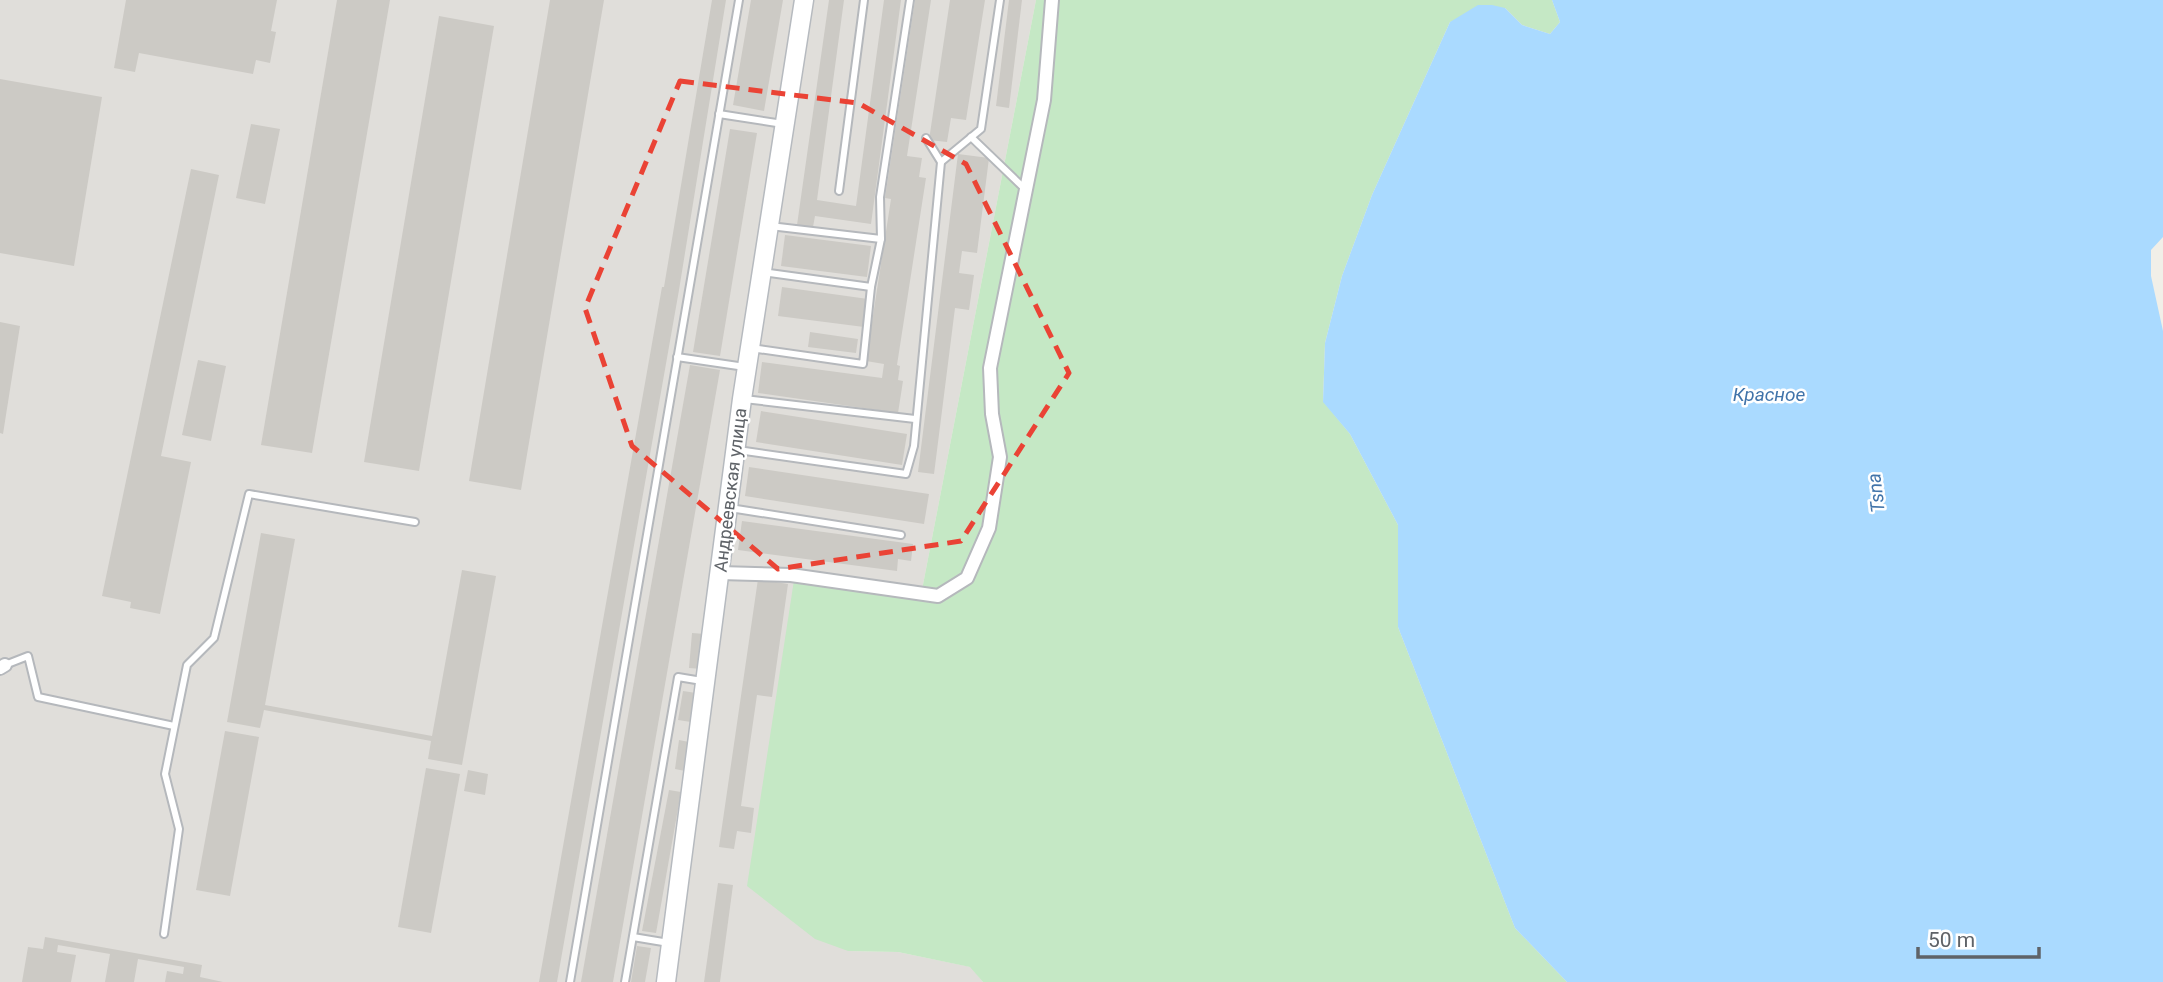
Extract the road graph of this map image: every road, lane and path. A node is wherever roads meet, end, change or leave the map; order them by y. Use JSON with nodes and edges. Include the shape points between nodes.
{"nodes":[{"id":1,"x":739,"y":0,"type":"edge"},
{"id":2,"x":804,"y":0,"type":"edge"},
{"id":3,"x":864,"y":0,"type":"edge"},
{"id":4,"x":910,"y":0,"type":"edge"},
{"id":5,"x":1000,"y":0,"type":"edge"},
{"id":6,"x":1052,"y":0,"type":"edge"},
{"id":7,"x":719,"y":114,"type":"junction"},
{"id":8,"x":783,"y":124,"type":"junction"},
{"id":9,"x":971,"y":137,"type":"junction"},
{"id":10,"x":926,"y":138,"type":"dead end"},
{"id":11,"x":941,"y":162,"type":"junction"},
{"id":12,"x":1026,"y":190,"type":"junction"},
{"id":13,"x":839,"y":191,"type":"dead end"},
{"id":14,"x":768,"y":226,"type":"junction"},
{"id":15,"x":881,"y":239,"type":"junction"},
{"id":16,"x":761,"y":272,"type":"junction"},
{"id":17,"x":871,"y":287,"type":"junction"},
{"id":18,"x":750,"y":348,"type":"junction"},
{"id":19,"x":677,"y":357,"type":"junction"},
{"id":20,"x":747,"y":368,"type":"junction"},
{"id":21,"x":742,"y":398,"type":"junction"},
{"id":22,"x":915,"y":419,"type":"junction"},
{"id":23,"x":736,"y":449,"type":"junction"},
{"id":24,"x":728,"y":508,"type":"junction"},
{"id":25,"x":415,"y":522,"type":"dead end"},
{"id":26,"x":901,"y":535,"type":"dead end"},
{"id":27,"x":720,"y":573,"type":"junction"},
{"id":28,"x":3,"y":666,"type":"edge"},
{"id":29,"x":705,"y":681,"type":"junction"},
{"id":30,"x":174,"y":726,"type":"junction"},
{"id":31,"x":164,"y":934,"type":"dead end"},
{"id":32,"x":633,"y":937,"type":"junction"},
{"id":33,"x":671,"y":943,"type":"junction"},
{"id":34,"x":570,"y":982,"type":"edge"},
{"id":35,"x":625,"y":982,"type":"edge"},
{"id":36,"x":666,"y":982,"type":"edge"}],
"edges":[{"from":1,"to":7,"type":"lane"},
{"from":2,"to":8,"type":"street","name":"Андреевская улица"},
{"from":3,"to":13,"type":"lane"},
{"from":4,"to":15,"type":"lane","via":[[880,197]]},
{"from":5,"to":9,"type":"lane","via":[[981,129]]},
{"from":6,"to":12,"type":"street","via":[[1044,100]]},
{"from":7,"to":8,"type":"lane"},
{"from":7,"to":19,"type":"lane"},
{"from":8,"to":14,"type":"street","name":"Андреевская улица"},
{"from":9,"to":11,"type":"lane"},
{"from":9,"to":12,"type":"lane"},
{"from":10,"to":11,"type":"lane"},
{"from":11,"to":22,"type":"lane"},
{"from":12,"to":27,"type":"street","via":[[990,368],[1000,457],[989,528],[967,578],[938,596],[791,575]]},
{"from":14,"to":15,"type":"lane"},
{"from":14,"to":16,"type":"street","name":"Андреевская улица"},
{"from":15,"to":17,"type":"lane"},
{"from":16,"to":17,"type":"lane"},
{"from":16,"to":18,"type":"street","name":"Андреевская улица"},
{"from":17,"to":18,"type":"lane","via":[[863,364]]},
{"from":18,"to":20,"type":"street","name":"Андреевская улица"},
{"from":19,"to":20,"type":"lane"},
{"from":19,"to":34,"type":"lane"},
{"from":20,"to":21,"type":"street","name":"Андреевская улица"},
{"from":21,"to":22,"type":"lane"},
{"from":21,"to":23,"type":"street","name":"Андреевская улица"},
{"from":22,"to":23,"type":"lane","via":[[906,474]]},
{"from":23,"to":24,"type":"street","name":"Андреевская улица"},
{"from":24,"to":26,"type":"lane"},
{"from":24,"to":27,"type":"street","name":"Андреевская улица"},
{"from":25,"to":30,"type":"lane","via":[[249,494],[214,638],[187,665]]},
{"from":27,"to":29,"type":"street","name":"Андреевская улица"},
{"from":28,"to":30,"type":"lane","via":[[29,656],[38,697]]},
{"from":29,"to":32,"type":"lane","via":[[678,677]]},
{"from":29,"to":33,"type":"street","name":"Андреевская улица"},
{"from":30,"to":31,"type":"lane","via":[[165,774],[180,829]]},
{"from":32,"to":33,"type":"lane"},
{"from":32,"to":35,"type":"lane"},
{"from":33,"to":36,"type":"street","name":"Андреевская улица"}]}
